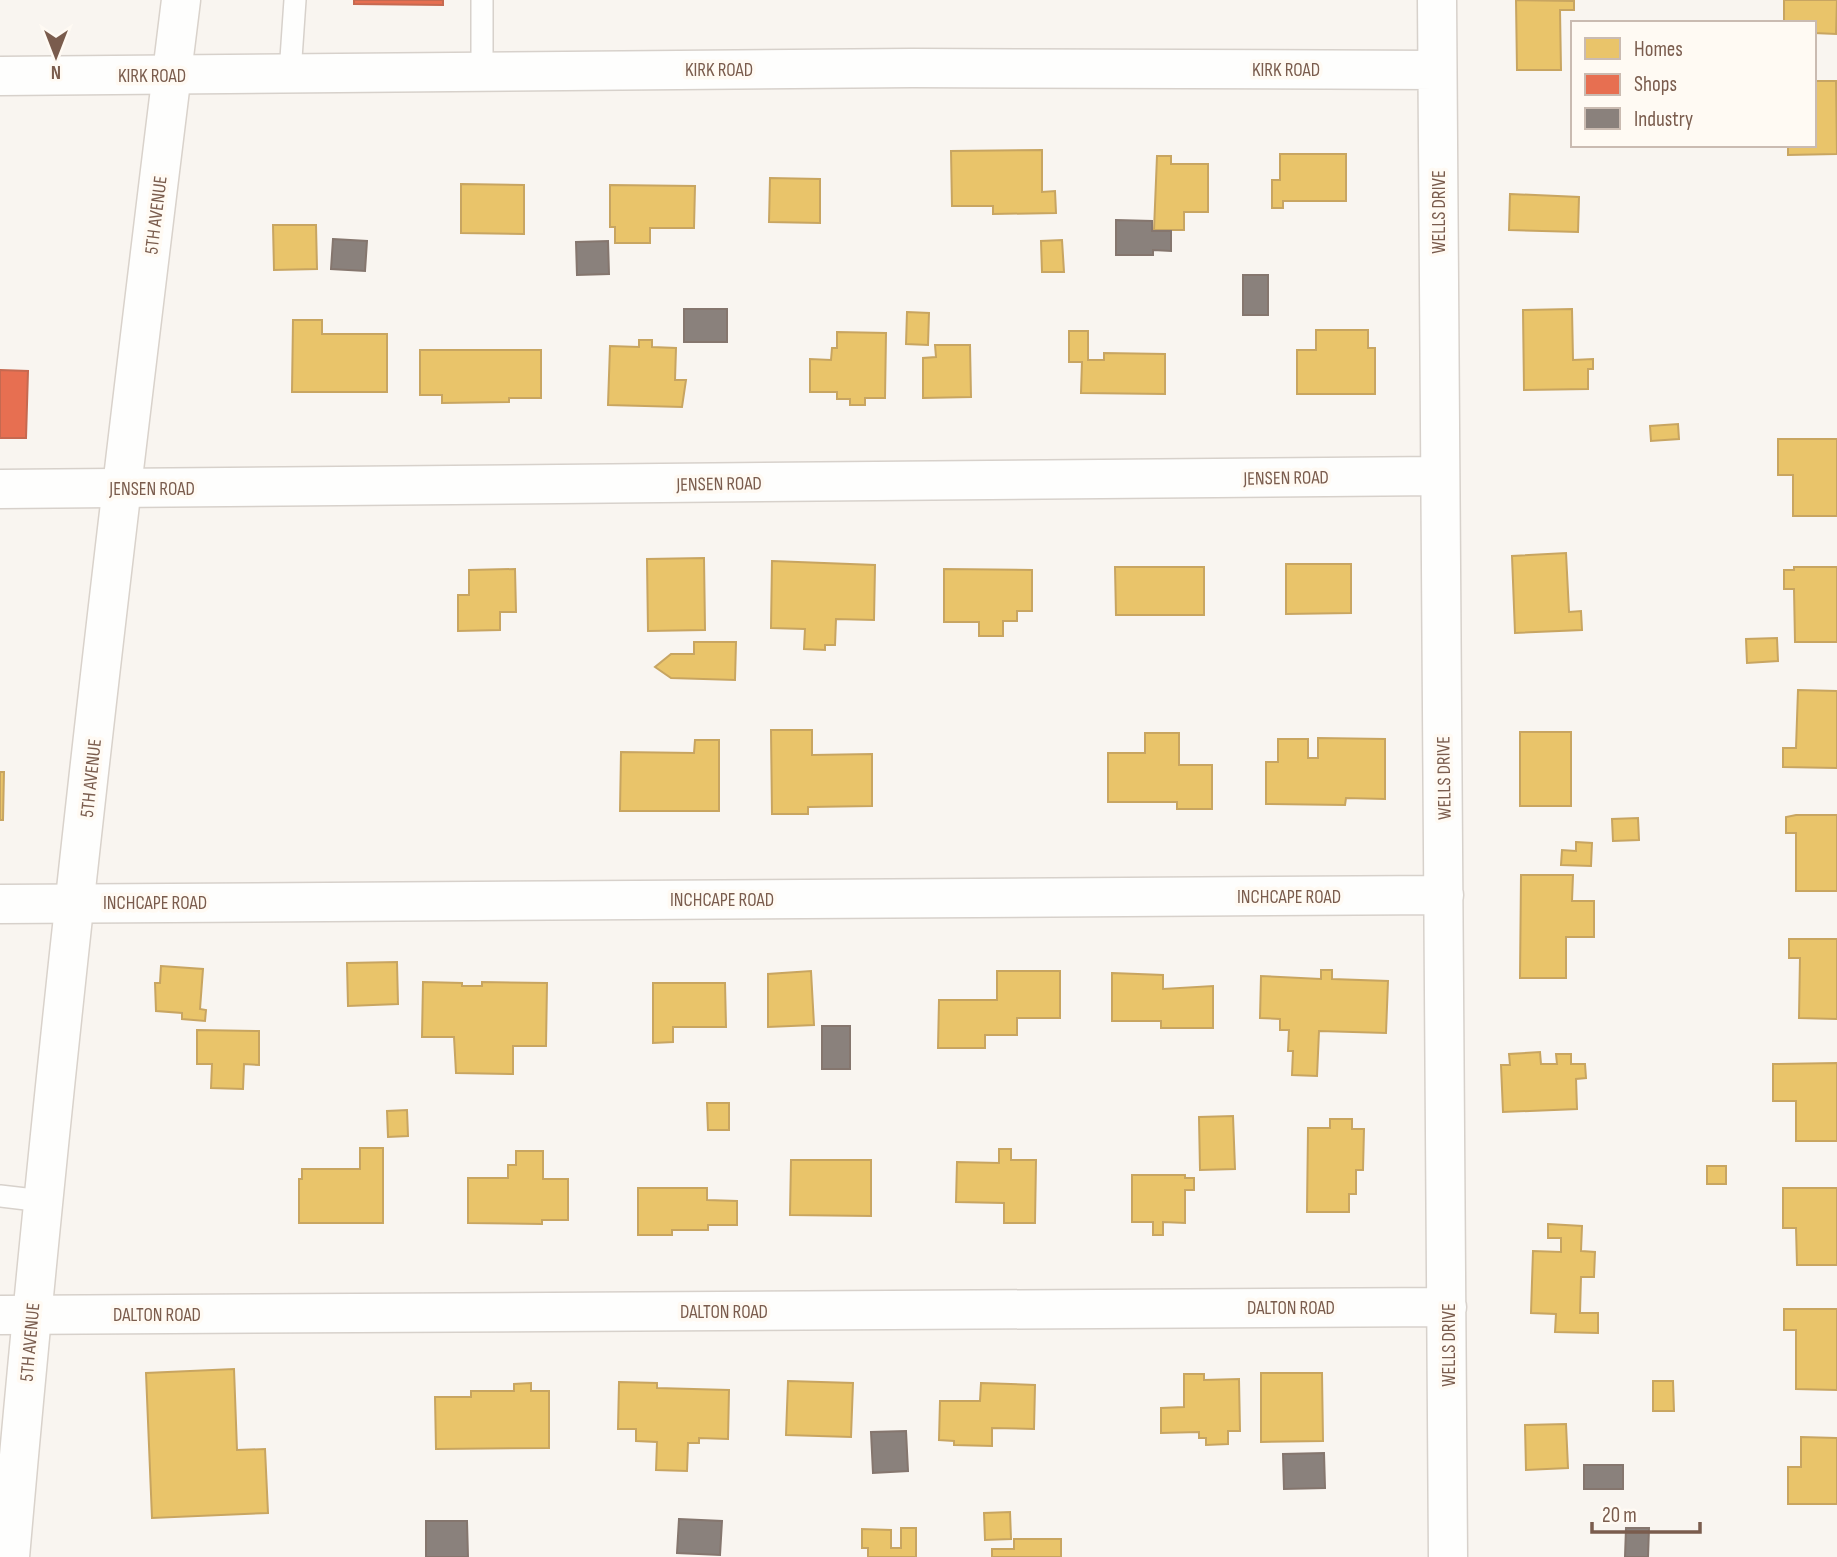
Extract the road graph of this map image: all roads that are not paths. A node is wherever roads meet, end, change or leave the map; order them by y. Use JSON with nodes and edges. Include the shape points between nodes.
{"nodes":[{"id":1,"x":181,"y":0,"type":"edge"},
{"id":2,"x":295,"y":0,"type":"edge"},
{"id":3,"x":482,"y":0,"type":"edge"},
{"id":4,"x":1437,"y":0,"type":"edge"},
{"id":5,"x":1437,"y":69,"type":"junction"},
{"id":6,"x":482,"y":71,"type":"junction"},
{"id":7,"x":290,"y":73,"type":"junction"},
{"id":8,"x":172,"y":74,"type":"junction"},
{"id":9,"x":0,"y":76,"type":"edge"},
{"id":10,"x":1438,"y":476,"type":"junction"},
{"id":11,"x":123,"y":488,"type":"junction"},
{"id":12,"x":0,"y":489,"type":"edge"},
{"id":13,"x":1444,"y":895,"type":"junction"},
{"id":14,"x":76,"y":903,"type":"junction"},
{"id":15,"x":0,"y":904,"type":"edge"},
{"id":16,"x":0,"y":1196,"type":"edge"},
{"id":17,"x":43,"y":1201,"type":"junction"},
{"id":18,"x":1447,"y":1307,"type":"junction"},
{"id":19,"x":16,"y":1315,"type":"edge"},
{"id":20,"x":10,"y":1557,"type":"edge"},
{"id":21,"x":1448,"y":1557,"type":"edge"}],
"edges":[{"from":1,"to":8,"type":"street","name":"5TH AVENUE"},
{"from":2,"to":7,"type":"lane"},
{"from":3,"to":6,"type":"lane"},
{"from":4,"to":5,"type":"street","name":"WELLS DRIVE"},
{"from":5,"to":6,"type":"street","name":"KIRK ROAD"},
{"from":5,"to":10,"type":"street","name":"WELLS DRIVE"},
{"from":6,"to":7,"type":"street","name":"KIRK ROAD"},
{"from":7,"to":8,"type":"street","name":"KIRK ROAD"},
{"from":8,"to":9,"type":"street","name":"KIRK ROAD"},
{"from":8,"to":11,"type":"street","name":"5TH AVENUE"},
{"from":10,"to":11,"type":"street","name":"JENSEN ROAD"},
{"from":10,"to":13,"type":"street","name":"WELLS DRIVE"},
{"from":11,"to":12,"type":"street","name":"JENSEN ROAD"},
{"from":11,"to":14,"type":"street","name":"5TH AVENUE"},
{"from":13,"to":14,"type":"street","name":"INCHCAPE ROAD"},
{"from":13,"to":18,"type":"street","name":"WELLS DRIVE"},
{"from":14,"to":15,"type":"street","name":"INCHCAPE ROAD"},
{"from":14,"to":17,"type":"street","name":"5TH AVENUE"},
{"from":16,"to":17,"type":"lane"},
{"from":17,"to":19,"type":"street","name":"5TH AVENUE"},
{"from":18,"to":19,"type":"street","name":"DALTON ROAD"},
{"from":18,"to":21,"type":"street","name":"WELLS DRIVE"},
{"from":19,"to":20,"type":"street","name":"5TH AVENUE"}]}
